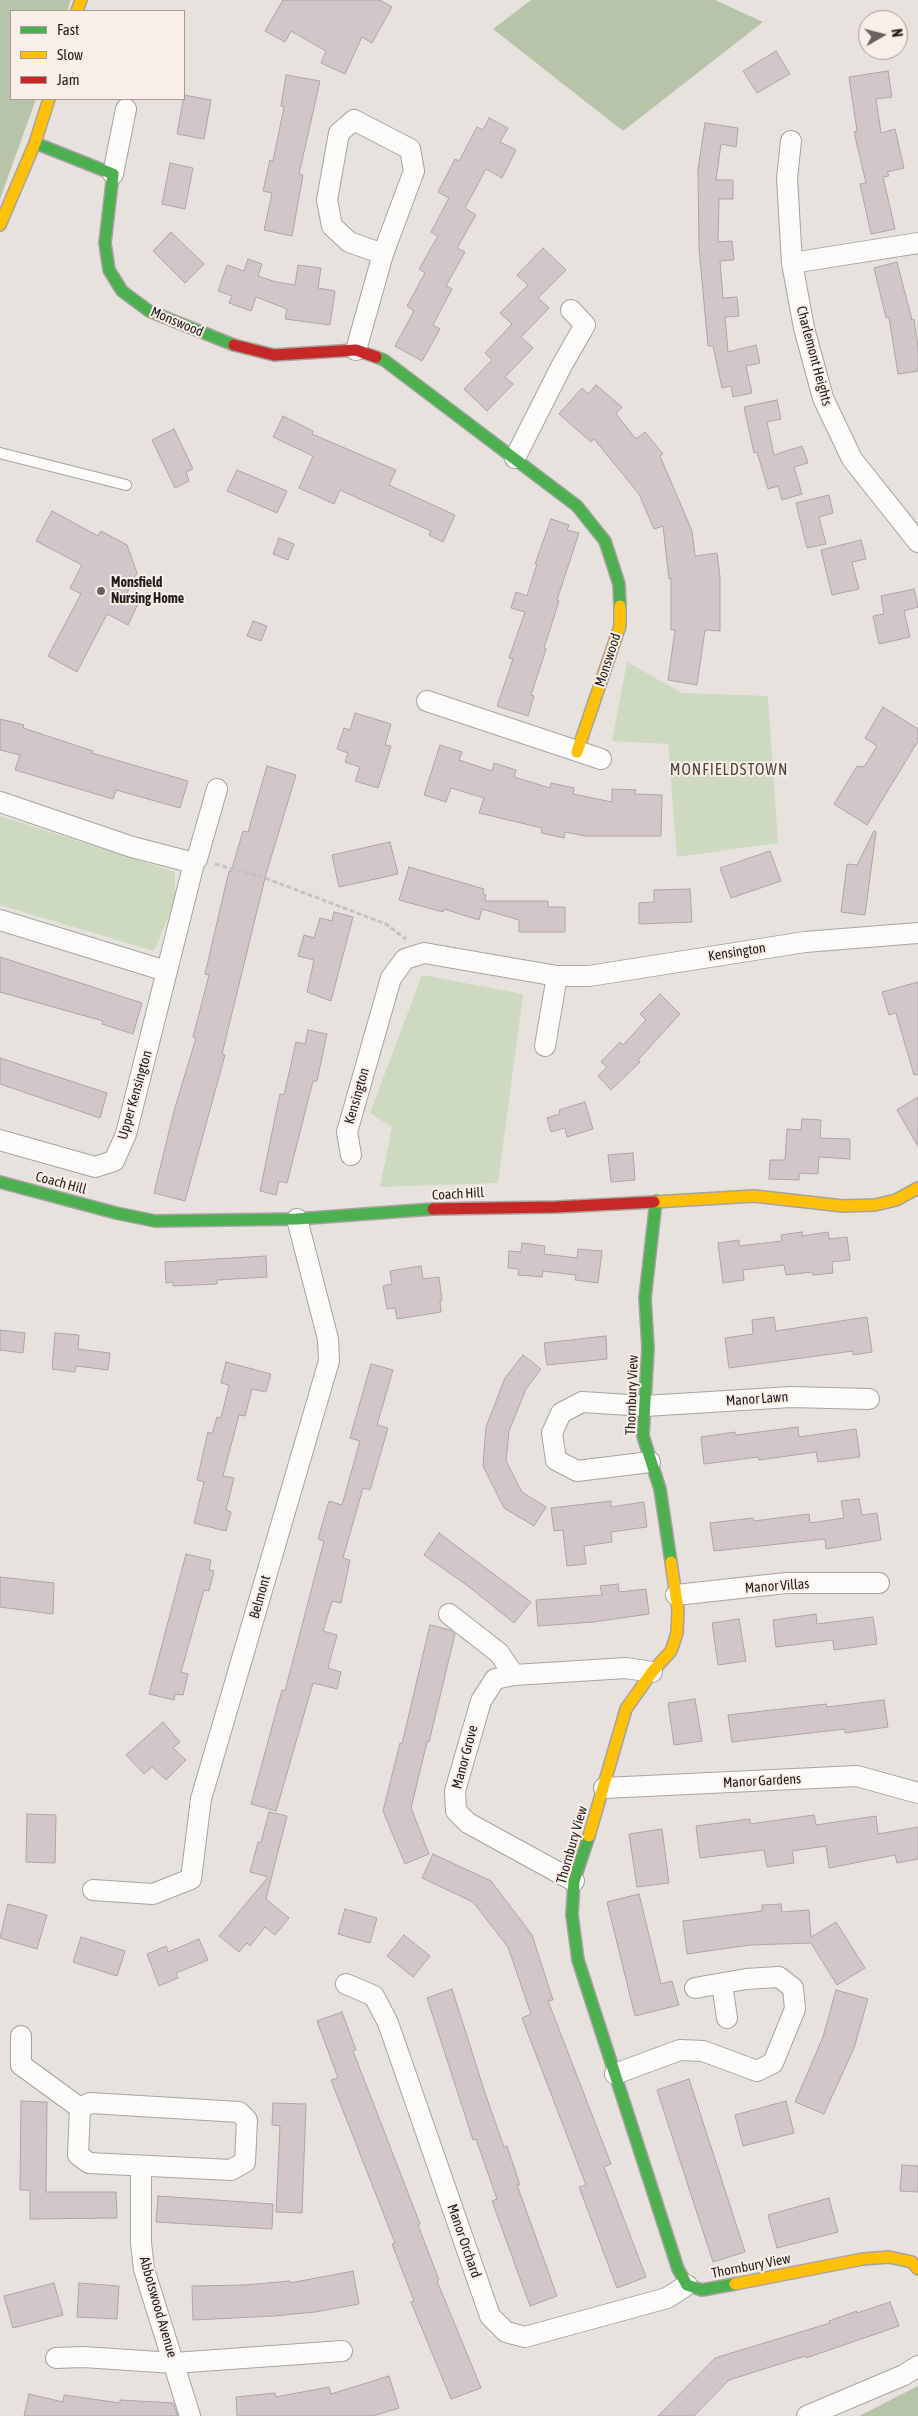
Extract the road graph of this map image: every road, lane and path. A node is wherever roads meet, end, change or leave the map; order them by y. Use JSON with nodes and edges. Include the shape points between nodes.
{"nodes":[{"id":1,"x":49,"y":100,"type":"edge"},
{"id":2,"x":126,"y":109,"type":"dead end"},
{"id":3,"x":791,"y":141,"type":"dead end"},
{"id":4,"x":34,"y":144,"type":"junction"},
{"id":5,"x":113,"y":174,"type":"junction"},
{"id":6,"x":0,"y":225,"type":"edge"},
{"id":7,"x":918,"y":243,"type":"edge"},
{"id":8,"x":383,"y":254,"type":"junction"},
{"id":9,"x":792,"y":263,"type":"junction"},
{"id":10,"x":572,"y":310,"type":"dead end"},
{"id":11,"x":356,"y":350,"type":"junction"},
{"id":12,"x":0,"y":453,"type":"edge"},
{"id":13,"x":515,"y":458,"type":"junction"},
{"id":14,"x":126,"y":485,"type":"dead end"},
{"id":15,"x":918,"y":542,"type":"edge"},
{"id":16,"x":427,"y":701,"type":"dead end"},
{"id":17,"x":577,"y":752,"type":"junction"},
{"id":18,"x":601,"y":759,"type":"dead end"},
{"id":19,"x":216,"y":789,"type":"dead end"},
{"id":20,"x":0,"y":802,"type":"edge"},
{"id":21,"x":196,"y":861,"type":"junction"},
{"id":22,"x":0,"y":920,"type":"edge"},
{"id":23,"x":918,"y":933,"type":"edge"},
{"id":24,"x":424,"y":953,"type":"junction"},
{"id":25,"x":166,"y":971,"type":"junction"},
{"id":26,"x":556,"y":976,"type":"junction"},
{"id":27,"x":545,"y":1046,"type":"dead end"},
{"id":28,"x":0,"y":1140,"type":"edge"},
{"id":29,"x":351,"y":1155,"type":"dead end"},
{"id":30,"x":0,"y":1182,"type":"edge"},
{"id":31,"x":918,"y":1188,"type":"edge"},
{"id":32,"x":656,"y":1201,"type":"junction"},
{"id":33,"x":297,"y":1219,"type":"junction"},
{"id":34,"x":869,"y":1399,"type":"dead end"},
{"id":35,"x":645,"y":1406,"type":"junction"},
{"id":36,"x":650,"y":1462,"type":"junction"},
{"id":37,"x":879,"y":1583,"type":"dead end"},
{"id":38,"x":676,"y":1595,"type":"junction"},
{"id":39,"x":449,"y":1614,"type":"dead end"},
{"id":40,"x":652,"y":1672,"type":"junction"},
{"id":41,"x":514,"y":1675,"type":"junction"},
{"id":42,"x":604,"y":1788,"type":"junction"},
{"id":43,"x":918,"y":1793,"type":"edge"},
{"id":44,"x":574,"y":1881,"type":"junction"},
{"id":45,"x":93,"y":1890,"type":"dead end"},
{"id":46,"x":346,"y":1984,"type":"dead end"},
{"id":47,"x":722,"y":1984,"type":"junction"},
{"id":48,"x":695,"y":1988,"type":"dead end"},
{"id":49,"x":727,"y":2018,"type":"dead end"},
{"id":50,"x":21,"y":2036,"type":"dead end"},
{"id":51,"x":615,"y":2074,"type":"junction"},
{"id":52,"x":80,"y":2108,"type":"junction"},
{"id":53,"x":141,"y":2166,"type":"junction"},
{"id":54,"x":918,"y":2269,"type":"edge"},
{"id":55,"x":687,"y":2285,"type":"junction"},
{"id":56,"x":342,"y":2350,"type":"dead end"},
{"id":57,"x":56,"y":2358,"type":"dead end"},
{"id":58,"x":174,"y":2363,"type":"junction"},
{"id":59,"x":918,"y":2366,"type":"edge"},
{"id":60,"x":190,"y":2416,"type":"edge"},
{"id":61,"x":807,"y":2416,"type":"edge"}],
"edges":[{"from":1,"to":4,"type":"street"},
{"from":2,"to":5,"type":"street","name":"Monswood"},
{"from":3,"to":9,"type":"street","name":"Charlemont Heights","via":[[787,178]]},
{"from":4,"to":5,"type":"street"},
{"from":4,"to":6,"type":"street"},
{"from":5,"to":11,"type":"street","name":"Monswood","via":[[105,243],[110,270],[122,291],[149,311],[236,346],[274,355]]},
{"from":7,"to":9,"type":"street"},
{"from":8,"to":8,"type":"street","via":[[349,242],[332,226],[327,200],[339,133],[354,120],[410,149],[414,171]]},
{"from":8,"to":11,"type":"street"},
{"from":9,"to":15,"type":"street","name":"Charlemont Heights","via":[[804,328],[823,398],[852,460]]},
{"from":10,"to":13,"type":"street","via":[[585,325]]},
{"from":11,"to":13,"type":"street","name":"Monswood","via":[[384,360]]},
{"from":12,"to":14,"type":"lane"},
{"from":13,"to":17,"type":"street","name":"Monswood","via":[[577,506],[605,541],[620,584],[620,626]]},
{"from":16,"to":17,"type":"street"},
{"from":17,"to":18,"type":"street"},
{"from":19,"to":21,"type":"street","name":"Upper Kensington"},
{"from":20,"to":21,"type":"street","via":[[132,847]]},
{"from":21,"to":24,"type":"path","via":[[265,878],[386,924]]},
{"from":21,"to":25,"type":"street","name":"Upper Kensington"},
{"from":22,"to":25,"type":"street"},
{"from":23,"to":26,"type":"street","name":"Kensington","via":[[805,942],[589,976]]},
{"from":24,"to":26,"type":"street","name":"Kensington"},
{"from":24,"to":29,"type":"street","name":"Kensington","via":[[406,959],[391,978],[346,1132]]},
{"from":25,"to":28,"type":"street","name":"Upper Kensington","via":[[126,1134],[114,1161],[94,1167]]},
{"from":26,"to":27,"type":"street"},
{"from":30,"to":33,"type":"street","name":"Coach Hill","via":[[153,1221]]},
{"from":31,"to":32,"type":"street","name":"Coach Hill","via":[[896,1200],[875,1205],[842,1206],[754,1196]]},
{"from":32,"to":33,"type":"street","name":"Coach Hill","via":[[465,1207]]},
{"from":32,"to":35,"type":"street","name":"Thornbury View","via":[[645,1298],[648,1348]]},
{"from":33,"to":45,"type":"street","name":"Belmont","via":[[328,1340],[329,1361],[201,1799],[191,1879],[153,1894]]},
{"from":34,"to":35,"type":"street","name":"Manor Lawn","via":[[791,1397]]},
{"from":35,"to":36,"type":"street","name":"Thornbury View","via":[[643,1436]]},
{"from":35,"to":36,"type":"street","name":"Manor Lawn","via":[[582,1402],[561,1412],[552,1432],[556,1460],[577,1471]]},
{"from":36,"to":38,"type":"street","name":"Thornbury View","via":[[660,1489]]},
{"from":37,"to":38,"type":"street","name":"Manor Villas","via":[[786,1583]]},
{"from":38,"to":40,"type":"street","name":"Thornbury View","via":[[676,1633],[671,1651]]},
{"from":39,"to":41,"type":"street","via":[[499,1653]]},
{"from":40,"to":41,"type":"street","name":"Manor Grove","via":[[626,1668]]},
{"from":40,"to":42,"type":"street","name":"Thornbury View","via":[[626,1709]]},
{"from":41,"to":44,"type":"street","name":"Manor Grove","via":[[495,1678],[481,1701],[455,1791],[456,1811],[468,1823]]},
{"from":42,"to":43,"type":"street","name":"Manor Gardens","via":[[858,1776]]},
{"from":42,"to":44,"type":"street","name":"Thornbury View"},
{"from":44,"to":51,"type":"street","name":"Thornbury View","via":[[572,1915],[578,1960]]},
{"from":46,"to":55,"type":"street","name":"Manor Orchard","via":[[374,1996],[388,2023],[490,2316],[506,2332],[525,2337],[667,2298]]},
{"from":47,"to":48,"type":"street"},
{"from":47,"to":49,"type":"street"},
{"from":47,"to":51,"type":"street","via":[[779,1977],[793,1988],[795,2009],[773,2063],[756,2071],[703,2051],[680,2050]]},
{"from":50,"to":52,"type":"street","via":[[21,2065]]},
{"from":51,"to":55,"type":"street","name":"Thornbury View","via":[[678,2269]]},
{"from":52,"to":53,"type":"street","via":[[78,2155],[89,2163]]},
{"from":52,"to":53,"type":"street","via":[[90,2103],[239,2112],[247,2120],[245,2162],[231,2170]]},
{"from":53,"to":58,"type":"street","name":"Abbotswood Avenue","via":[[144,2269]]},
{"from":54,"to":55,"type":"street","name":"Thornbury View","via":[[912,2262],[889,2257],[863,2259],[702,2290]]},
{"from":56,"to":58,"type":"street"},
{"from":57,"to":58,"type":"street"},
{"from":58,"to":60,"type":"street","name":"Abbotswood Avenue"},
{"from":59,"to":61,"type":"street"}]}
